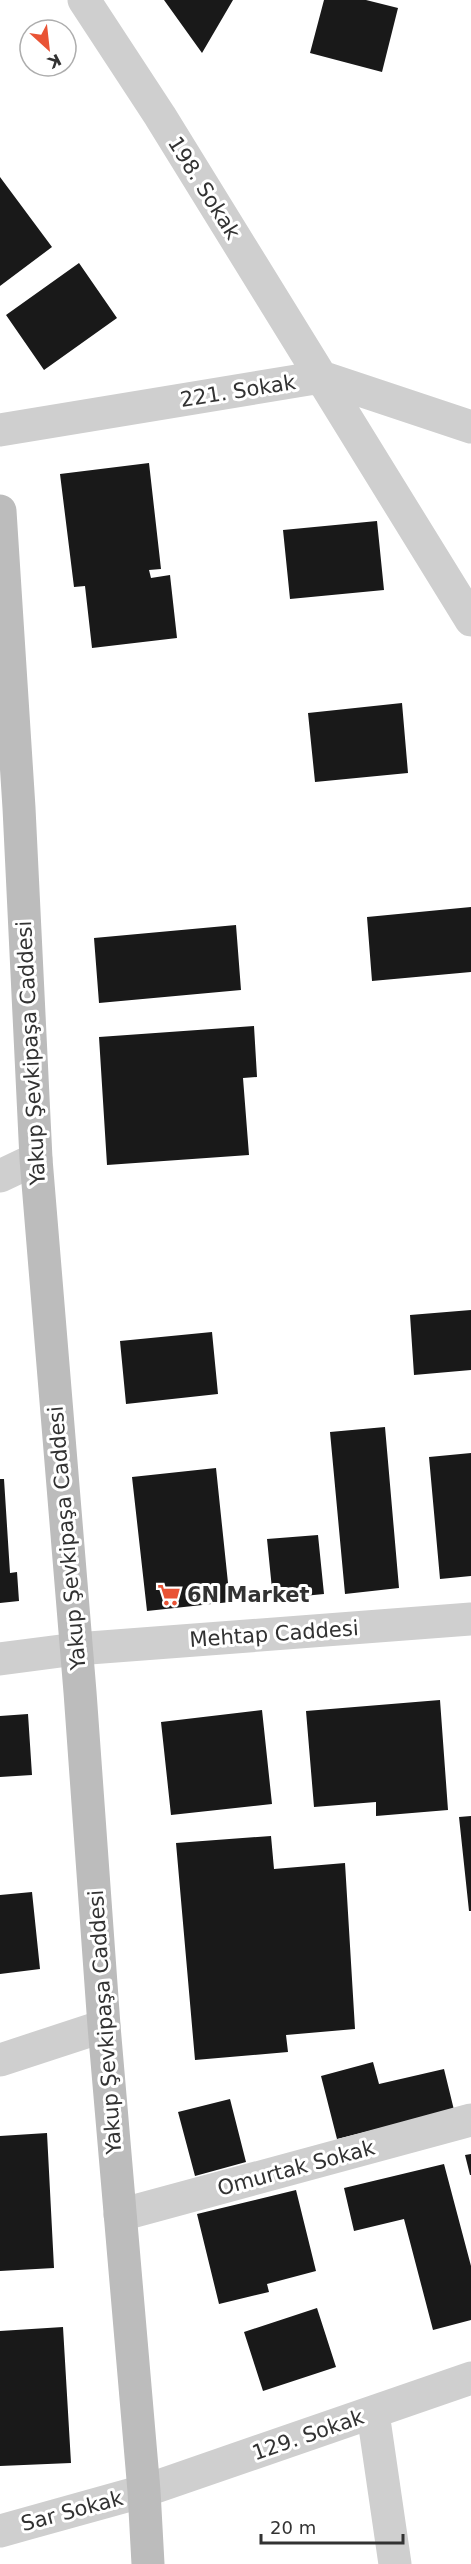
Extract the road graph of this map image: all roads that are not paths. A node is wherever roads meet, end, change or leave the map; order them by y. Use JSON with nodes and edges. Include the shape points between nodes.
{"nodes":[{"id":1,"x":84,"y":0,"type":"edge"},
{"id":2,"x":321,"y":377,"type":"junction"},
{"id":3,"x":471,"y":427,"type":"edge"},
{"id":4,"x":0,"y":430,"type":"edge"},
{"id":5,"x":0,"y":511,"type":"edge"},
{"id":6,"x":471,"y":620,"type":"edge"},
{"id":7,"x":10,"y":812,"type":"edge"},
{"id":8,"x":36,"y":1159,"type":"junction"},
{"id":9,"x":0,"y":1176,"type":"edge"},
{"id":10,"x":471,"y":1619,"type":"edge"},
{"id":11,"x":76,"y":1649,"type":"junction"},
{"id":12,"x":0,"y":1659,"type":"edge"},
{"id":13,"x":104,"y":2026,"type":"junction"},
{"id":14,"x":0,"y":2060,"type":"edge"},
{"id":15,"x":471,"y":2120,"type":"edge"},
{"id":16,"x":120,"y":2215,"type":"junction"},
{"id":17,"x":471,"y":2378,"type":"edge"},
{"id":18,"x":373,"y":2412,"type":"junction"},
{"id":19,"x":144,"y":2491,"type":"junction"},
{"id":20,"x":0,"y":2531,"type":"edge"},
{"id":21,"x":148,"y":2564,"type":"edge"},
{"id":22,"x":395,"y":2564,"type":"edge"}],
"edges":[{"from":1,"to":2,"type":"street","name":"198. Sokak"},
{"from":2,"to":3,"type":"street","name":"221. Sokak"},
{"from":2,"to":4,"type":"street","name":"221. Sokak"},
{"from":2,"to":6,"type":"street","name":"198. Sokak"},
{"from":5,"to":7,"type":"main road","name":"Yakup Şevkipaşa Caddesi"},
{"from":7,"to":8,"type":"main road","name":"Yakup Şevkipaşa Caddesi"},
{"from":8,"to":9,"type":"street"},
{"from":8,"to":11,"type":"main road","name":"Yakup Şevkipaşa Caddesi"},
{"from":10,"to":11,"type":"street","name":"Mehtap Caddesi"},
{"from":11,"to":12,"type":"street","name":"Mehtap Caddesi"},
{"from":11,"to":13,"type":"main road","name":"Yakup Şevkipaşa Caddesi"},
{"from":13,"to":14,"type":"street"},
{"from":13,"to":16,"type":"main road","name":"Yakup Şevkipaşa Caddesi"},
{"from":15,"to":16,"type":"street","name":"Omurtak Sokak"},
{"from":16,"to":19,"type":"main road","name":"Yakup Şevkipaşa Caddesi"},
{"from":17,"to":18,"type":"street","name":"129. Sokak"},
{"from":18,"to":19,"type":"street","name":"129. Sokak"},
{"from":18,"to":22,"type":"street"},
{"from":19,"to":20,"type":"street","name":"Sar Sokak"},
{"from":19,"to":21,"type":"main road","name":"Yakup Şevkipaşa Caddesi"}]}
